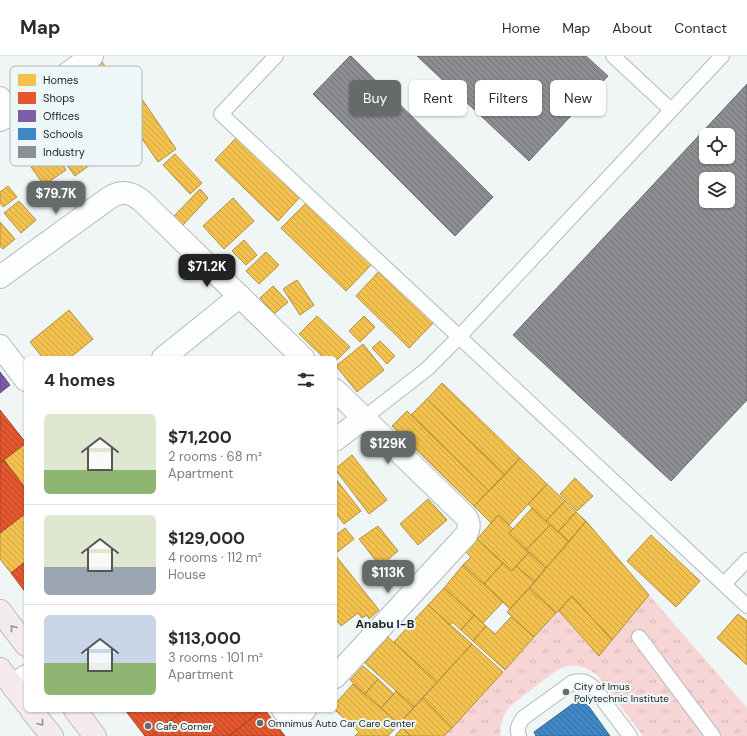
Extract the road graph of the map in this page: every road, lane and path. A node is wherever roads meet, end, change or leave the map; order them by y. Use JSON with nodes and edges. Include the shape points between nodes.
{"nodes":[{"id":1,"x":92,"y":56,"type":"edge"},
{"id":2,"x":276,"y":56,"type":"edge"},
{"id":3,"x":613,"y":56,"type":"edge"},
{"id":4,"x":722,"y":56,"type":"edge"},
{"id":5,"x":76,"y":66,"type":"edge"},
{"id":6,"x":671,"y":110,"type":"junction"},
{"id":7,"x":0,"y":277,"type":"edge"},
{"id":8,"x":240,"y":296,"type":"junction"},
{"id":9,"x":459,"y":337,"type":"junction"},
{"id":10,"x":0,"y":346,"type":"edge"},
{"id":11,"x":165,"y":356,"type":"edge"},
{"id":12,"x":301,"y":356,"type":"edge"},
{"id":13,"x":24,"y":377,"type":"edge"},
{"id":14,"x":337,"y":392,"type":"edge"},
{"id":15,"x":364,"y":418,"type":"junction"},
{"id":16,"x":337,"y":438,"type":"edge"},
{"id":17,"x":747,"y":560,"type":"edge"},
{"id":18,"x":724,"y":584,"type":"junction"},
{"id":19,"x":747,"y":606,"type":"edge"},
{"id":20,"x":0,"y":611,"type":"edge"},
{"id":21,"x":639,"y":637,"type":"dead end"},
{"id":22,"x":24,"y":642,"type":"edge"},
{"id":23,"x":0,"y":669,"type":"edge"},
{"id":24,"x":337,"y":675,"type":"edge"},
{"id":25,"x":22,"y":689,"type":"edge"},
{"id":26,"x":33,"y":712,"type":"edge"},
{"id":27,"x":77,"y":712,"type":"edge"},
{"id":28,"x":285,"y":712,"type":"edge"},
{"id":29,"x":303,"y":712,"type":"edge"},
{"id":30,"x":52,"y":736,"type":"edge"},
{"id":31,"x":95,"y":736,"type":"edge"},
{"id":32,"x":519,"y":736,"type":"edge"},
{"id":33,"x":630,"y":736,"type":"edge"},
{"id":34,"x":713,"y":736,"type":"edge"}],
"edges":[{"from":1,"to":5,"type":"street"},
{"from":2,"to":9,"type":"lane","via":[[221,114]]},
{"from":3,"to":6,"type":"lane"},
{"from":4,"to":6,"type":"lane"},
{"from":6,"to":9,"type":"lane"},
{"from":7,"to":8,"type":"street","via":[[109,198],[127,193],[142,201]]},
{"from":8,"to":11,"type":"street"},
{"from":8,"to":12,"type":"street"},
{"from":9,"to":15,"type":"lane","via":[[427,369]]},
{"from":9,"to":18,"type":"lane"},
{"from":10,"to":13,"type":"street"},
{"from":14,"to":15,"type":"street"},
{"from":15,"to":16,"type":"street"},
{"from":15,"to":24,"type":"street","via":[[465,516],[469,525],[466,535]]},
{"from":17,"to":18,"type":"lane"},
{"from":18,"to":19,"type":"lane"},
{"from":22,"to":20,"type":"highway","one_way":true},
{"from":21,"to":34,"type":"lane"},
{"from":23,"to":25,"type":"highway"},
{"from":26,"to":30,"type":"highway","one_way":true},
{"from":27,"to":31,"type":"highway"},
{"from":28,"to":29,"type":"street","via":[[293,717]]},
{"from":32,"to":33,"type":"lane","via":[[518,725],[523,718],[573,682],[581,680],[594,688]]}]}
